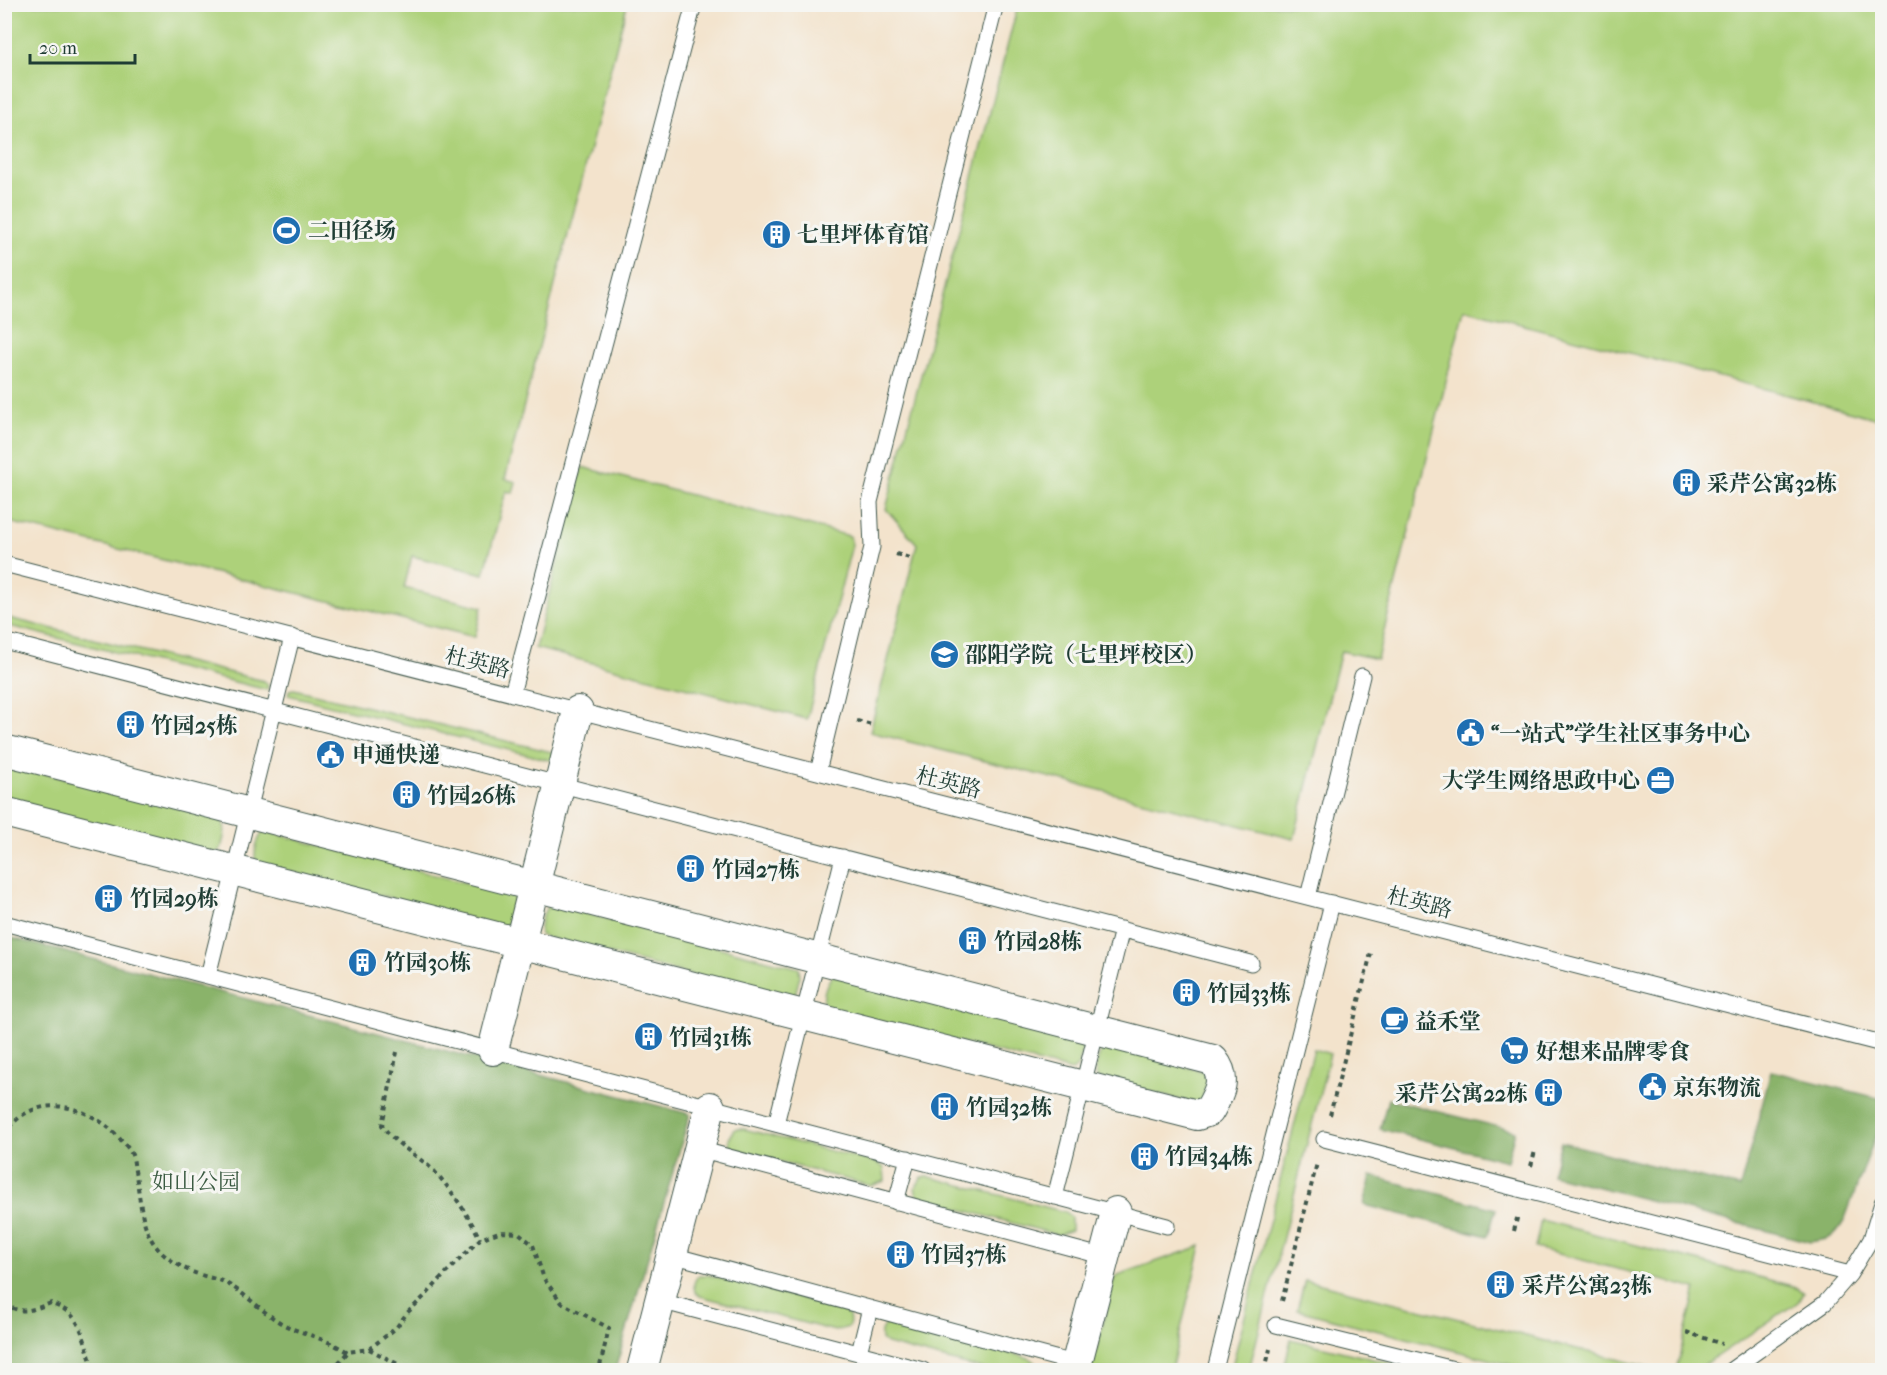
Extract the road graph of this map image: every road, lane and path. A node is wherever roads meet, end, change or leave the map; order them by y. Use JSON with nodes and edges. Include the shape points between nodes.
{"nodes":[{"id":1,"x":694,"y":4,"type":"edge"},
{"id":2,"x":996,"y":4,"type":"edge"},
{"id":3,"x":4,"y":564,"type":"edge"},
{"id":4,"x":292,"y":637,"type":"junction"},
{"id":5,"x":4,"y":641,"type":"edge"},
{"id":6,"x":1362,"y":676,"type":"dead end"},
{"id":7,"x":512,"y":694,"type":"junction"},
{"id":8,"x":274,"y":710,"type":"junction"},
{"id":9,"x":578,"y":711,"type":"junction"},
{"id":10,"x":4,"y":750,"type":"edge"},
{"id":11,"x":818,"y":772,"type":"junction"},
{"id":12,"x":560,"y":784,"type":"junction"},
{"id":13,"x":4,"y":812,"type":"edge"},
{"id":14,"x":248,"y":813,"type":"junction"},
{"id":15,"x":843,"y":857,"type":"junction"},
{"id":16,"x":234,"y":870,"type":"junction"},
{"id":17,"x":535,"y":886,"type":"junction"},
{"id":18,"x":1308,"y":897,"type":"junction"},
{"id":19,"x":1332,"y":903,"type":"junction"},
{"id":20,"x":4,"y":922,"type":"edge"},
{"id":21,"x":1122,"y":929,"type":"junction"},
{"id":22,"x":520,"y":943,"type":"junction"},
{"id":23,"x":1371,"y":953,"type":"dead end"},
{"id":24,"x":817,"y":959,"type":"junction"},
{"id":25,"x":1251,"y":963,"type":"dead end"},
{"id":26,"x":208,"y":976,"type":"junction"},
{"id":27,"x":803,"y":1015,"type":"junction"},
{"id":28,"x":403,"y":1027,"type":"junction"},
{"id":29,"x":1096,"y":1030,"type":"junction"},
{"id":30,"x":1882,"y":1044,"type":"edge"},
{"id":31,"x":494,"y":1050,"type":"junction"},
{"id":32,"x":1083,"y":1086,"type":"junction"},
{"id":33,"x":710,"y":1107,"type":"junction"},
{"id":34,"x":4,"y":1124,"type":"edge"},
{"id":35,"x":776,"y":1124,"type":"junction"},
{"id":36,"x":9,"y":1127,"type":"junction"},
{"id":37,"x":4,"y":1135,"type":"edge"},
{"id":38,"x":1324,"y":1139,"type":"junction"},
{"id":39,"x":699,"y":1149,"type":"junction"},
{"id":40,"x":908,"y":1158,"type":"junction"},
{"id":41,"x":1055,"y":1197,"type":"junction"},
{"id":42,"x":896,"y":1202,"type":"junction"},
{"id":43,"x":1882,"y":1203,"type":"edge"},
{"id":44,"x":1116,"y":1212,"type":"junction"},
{"id":45,"x":1167,"y":1226,"type":"dead end"},
{"id":46,"x":480,"y":1239,"type":"junction"},
{"id":47,"x":672,"y":1255,"type":"junction"},
{"id":48,"x":1105,"y":1257,"type":"junction"},
{"id":49,"x":1850,"y":1274,"type":"junction"},
{"id":50,"x":660,"y":1300,"type":"junction"},
{"id":51,"x":4,"y":1304,"type":"edge"},
{"id":52,"x":870,"y":1308,"type":"junction"},
{"id":53,"x":1276,"y":1325,"type":"junction"},
{"id":54,"x":369,"y":1349,"type":"junction"},
{"id":55,"x":348,"y":1352,"type":"junction"},
{"id":56,"x":859,"y":1353,"type":"junction"},
{"id":57,"x":1076,"y":1367,"type":"edge"},
{"id":58,"x":94,"y":1371,"type":"edge"},
{"id":59,"x":332,"y":1371,"type":"edge"},
{"id":60,"x":409,"y":1371,"type":"edge"},
{"id":61,"x":599,"y":1371,"type":"edge"},
{"id":62,"x":642,"y":1371,"type":"edge"},
{"id":63,"x":923,"y":1371,"type":"edge"},
{"id":64,"x":1215,"y":1371,"type":"edge"},
{"id":65,"x":1265,"y":1371,"type":"edge"},
{"id":66,"x":1458,"y":1371,"type":"edge"},
{"id":67,"x":1731,"y":1371,"type":"edge"}],
"edges":[{"from":1,"to":7,"type":"lane"},
{"from":2,"to":11,"type":"lane","via":[[870,502],[872,547]]},
{"from":3,"to":4,"type":"lane","name":"杜英路"},
{"from":4,"to":7,"type":"lane","name":"杜英路"},
{"from":4,"to":8,"type":"lane"},
{"from":5,"to":8,"type":"lane"},
{"from":6,"to":18,"type":"lane"},
{"from":7,"to":9,"type":"lane","name":"杜英路"},
{"from":8,"to":12,"type":"lane"},
{"from":8,"to":14,"type":"lane"},
{"from":9,"to":11,"type":"lane","name":"杜英路"},
{"from":9,"to":12,"type":"street"},
{"from":10,"to":14,"type":"street"},
{"from":11,"to":18,"type":"lane","name":"杜英路"},
{"from":12,"to":15,"type":"lane"},
{"from":12,"to":17,"type":"street"},
{"from":13,"to":16,"type":"street"},
{"from":14,"to":16,"type":"lane"},
{"from":14,"to":17,"type":"street"},
{"from":15,"to":21,"type":"lane"},
{"from":15,"to":24,"type":"lane"},
{"from":16,"to":22,"type":"street"},
{"from":16,"to":26,"type":"lane"},
{"from":17,"to":22,"type":"street"},
{"from":17,"to":24,"type":"street"},
{"from":18,"to":19,"type":"lane","name":"杜英路"},
{"from":19,"to":30,"type":"lane","name":"杜英路"},
{"from":19,"to":64,"type":"lane"},
{"from":20,"to":26,"type":"lane"},
{"from":21,"to":25,"type":"lane"},
{"from":21,"to":29,"type":"lane"},
{"from":22,"to":27,"type":"street"},
{"from":22,"to":31,"type":"street"},
{"from":23,"to":38,"type":"path"},
{"from":24,"to":27,"type":"lane"},
{"from":24,"to":29,"type":"street"},
{"from":26,"to":28,"type":"lane"},
{"from":27,"to":32,"type":"street"},
{"from":27,"to":35,"type":"lane"},
{"from":28,"to":31,"type":"lane"},
{"from":28,"to":46,"type":"path","via":[[382,1125],[391,1138],[435,1172],[471,1220]]},
{"from":29,"to":32,"type":"lane"},
{"from":29,"to":32,"type":"street","via":[[1213,1060],[1220,1069],[1221,1090],[1209,1111],[1197,1115]]},
{"from":31,"to":33,"type":"lane"},
{"from":32,"to":41,"type":"lane"},
{"from":33,"to":35,"type":"lane"},
{"from":33,"to":39,"type":"street"},
{"from":34,"to":36,"type":"path"},
{"from":35,"to":40,"type":"lane"},
{"from":36,"to":37,"type":"path"},
{"from":36,"to":55,"type":"path","via":[[34,1108],[58,1105],[88,1114],[112,1130],[131,1153],[141,1213],[150,1238],[167,1257],[195,1273],[223,1282],[281,1323]]},
{"from":38,"to":49,"type":"lane"},
{"from":38,"to":53,"type":"path"},
{"from":39,"to":42,"type":"lane"},
{"from":39,"to":47,"type":"street"},
{"from":40,"to":41,"type":"lane"},
{"from":40,"to":42,"type":"lane"},
{"from":41,"to":44,"type":"lane"},
{"from":42,"to":48,"type":"lane"},
{"from":43,"to":49,"type":"lane","via":[[1871,1239]]},
{"from":44,"to":45,"type":"lane"},
{"from":44,"to":48,"type":"street"},
{"from":46,"to":54,"type":"path","via":[[396,1328]]},
{"from":46,"to":61,"type":"path","via":[[499,1232],[519,1233],[533,1245],[544,1280],[562,1303],[609,1328]]},
{"from":47,"to":50,"type":"street"},
{"from":47,"to":52,"type":"lane"},
{"from":48,"to":57,"type":"street"},
{"from":49,"to":67,"type":"lane","via":[[1825,1303]]},
{"from":50,"to":56,"type":"lane"},
{"from":50,"to":62,"type":"street"},
{"from":51,"to":58,"type":"path","via":[[15,1310],[30,1310],[51,1303],[70,1313],[86,1339]]},
{"from":52,"to":56,"type":"lane"},
{"from":52,"to":57,"type":"lane"},
{"from":53,"to":65,"type":"path"},
{"from":53,"to":66,"type":"lane"},
{"from":54,"to":55,"type":"path"},
{"from":54,"to":60,"type":"path"},
{"from":55,"to":59,"type":"path"},
{"from":56,"to":63,"type":"lane"}]}
